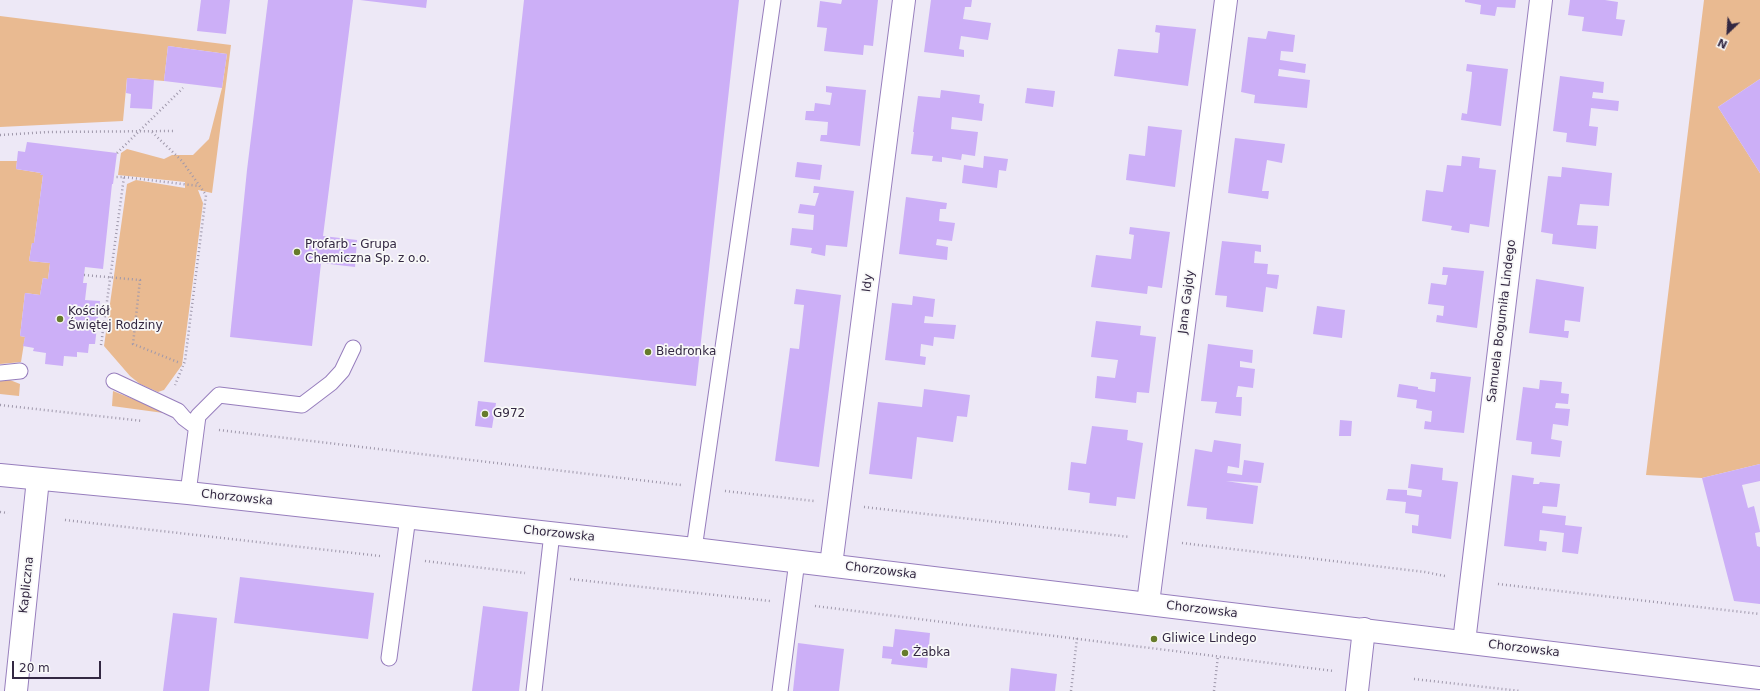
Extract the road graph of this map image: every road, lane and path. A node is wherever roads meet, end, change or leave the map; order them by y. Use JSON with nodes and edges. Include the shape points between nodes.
{"nodes":[{"id":1,"x":773,"y":0,"type":"edge"},
{"id":2,"x":904,"y":0,"type":"edge"},
{"id":3,"x":1226,"y":0,"type":"edge"},
{"id":4,"x":1541,"y":0,"type":"edge"},
{"id":5,"x":183,"y":88,"type":"dead end"},
{"id":6,"x":174,"y":131,"type":"dead end"},
{"id":7,"x":138,"y":132,"type":"junction"},
{"id":8,"x":152,"y":132,"type":"junction"},
{"id":9,"x":0,"y":135,"type":"edge"},
{"id":10,"x":117,"y":153,"type":"dead end"},
{"id":11,"x":114,"y":177,"type":"dead end"},
{"id":12,"x":124,"y":178,"type":"junction"},
{"id":13,"x":199,"y":186,"type":"junction"},
{"id":14,"x":84,"y":275,"type":"dead end"},
{"id":15,"x":111,"y":277,"type":"junction"},
{"id":16,"x":101,"y":346,"type":"dead end"},
{"id":17,"x":353,"y":348,"type":"dead end"},
{"id":18,"x":180,"y":363,"type":"dead end"},
{"id":19,"x":20,"y":371,"type":"dead end"},
{"id":20,"x":0,"y":373,"type":"edge"},
{"id":21,"x":114,"y":381,"type":"dead end"},
{"id":22,"x":0,"y":404,"type":"edge"},
{"id":23,"x":163,"y":404,"type":"junction"},
{"id":24,"x":145,"y":421,"type":"dead end"},
{"id":25,"x":196,"y":427,"type":"junction"},
{"id":26,"x":0,"y":475,"type":"edge"},
{"id":27,"x":38,"y":479,"type":"junction"},
{"id":28,"x":702,"y":488,"type":"junction"},
{"id":29,"x":188,"y":493,"type":"junction"},
{"id":30,"x":839,"y":504,"type":"junction"},
{"id":31,"x":0,"y":512,"type":"edge"},
{"id":32,"x":11,"y":513,"type":"dead end"},
{"id":33,"x":408,"y":517,"type":"junction"},
{"id":34,"x":65,"y":520,"type":"dead end"},
{"id":35,"x":552,"y":533,"type":"junction"},
{"id":36,"x":1156,"y":540,"type":"junction"},
{"id":37,"x":694,"y":549,"type":"junction"},
{"id":38,"x":402,"y":559,"type":"junction"},
{"id":39,"x":797,"y":561,"type":"junction"},
{"id":40,"x":831,"y":565,"type":"junction"},
{"id":41,"x":546,"y":576,"type":"junction"},
{"id":42,"x":1471,"y":581,"type":"junction"},
{"id":43,"x":792,"y":603,"type":"junction"},
{"id":44,"x":1148,"y":603,"type":"junction"},
{"id":45,"x":1760,"y":614,"type":"edge"},
{"id":46,"x":1364,"y":629,"type":"junction"},
{"id":47,"x":1077,"y":638,"type":"junction"},
{"id":48,"x":1464,"y":642,"type":"junction"},
{"id":49,"x":1218,"y":656,"type":"junction"},
{"id":50,"x":389,"y":658,"type":"dead end"},
{"id":51,"x":1338,"y":671,"type":"dead end"},
{"id":52,"x":1760,"y":678,"type":"edge"},
{"id":53,"x":1414,"y":679,"type":"dead end"},
{"id":54,"x":16,"y":691,"type":"edge"},
{"id":55,"x":534,"y":691,"type":"edge"},
{"id":56,"x":780,"y":691,"type":"edge"},
{"id":57,"x":1071,"y":691,"type":"edge"},
{"id":58,"x":1214,"y":691,"type":"edge"},
{"id":59,"x":1357,"y":691,"type":"edge"},
{"id":60,"x":1520,"y":691,"type":"edge"}],
"edges":[{"from":1,"to":28,"type":"lane"},
{"from":2,"to":30,"type":"street","name":"Idy"},
{"from":3,"to":36,"type":"street","name":"Jana Gajdy"},
{"from":4,"to":42,"type":"street","name":"Samuela Bogumiła Lindego"},
{"from":5,"to":7,"type":"path"},
{"from":6,"to":8,"type":"path"},
{"from":7,"to":8,"type":"path"},
{"from":7,"to":9,"type":"path"},
{"from":7,"to":10,"type":"path"},
{"from":8,"to":13,"type":"path","via":[[182,161]]},
{"from":11,"to":12,"type":"path"},
{"from":12,"to":13,"type":"path"},
{"from":12,"to":15,"type":"path"},
{"from":13,"to":23,"type":"path","via":[[206,195],[185,361]]},
{"from":14,"to":15,"type":"path"},
{"from":15,"to":16,"type":"path"},
{"from":15,"to":18,"type":"path","via":[[140,280],[133,344]]},
{"from":17,"to":25,"type":"lane","via":[[342,372],[302,405],[220,395],[198,416]]},
{"from":19,"to":20,"type":"lane"},
{"from":21,"to":23,"type":"lane"},
{"from":22,"to":24,"type":"path"},
{"from":23,"to":25,"type":"lane","via":[[178,411]]},
{"from":25,"to":28,"type":"path"},
{"from":25,"to":29,"type":"lane"},
{"from":26,"to":27,"type":"street","name":"Chorzowska"},
{"from":27,"to":29,"type":"street","name":"Chorzowska"},
{"from":27,"to":54,"type":"street","name":"Kapliczna"},
{"from":28,"to":30,"type":"path"},
{"from":28,"to":37,"type":"lane"},
{"from":29,"to":33,"type":"street","name":"Chorzowska"},
{"from":30,"to":36,"type":"path"},
{"from":30,"to":40,"type":"street","name":"Idy"},
{"from":31,"to":32,"type":"path"},
{"from":33,"to":35,"type":"street","name":"Chorzowska"},
{"from":33,"to":38,"type":"lane"},
{"from":34,"to":38,"type":"path"},
{"from":35,"to":37,"type":"street","name":"Chorzowska"},
{"from":35,"to":41,"type":"lane"},
{"from":36,"to":42,"type":"path","via":[[1425,572]]},
{"from":36,"to":44,"type":"street","name":"Jana Gajdy"},
{"from":37,"to":39,"type":"street","name":"Chorzowska"},
{"from":38,"to":41,"type":"path"},
{"from":38,"to":50,"type":"lane"},
{"from":39,"to":40,"type":"street","name":"Chorzowska"},
{"from":39,"to":43,"type":"lane"},
{"from":40,"to":44,"type":"street","name":"Chorzowska"},
{"from":41,"to":43,"type":"path"},
{"from":41,"to":55,"type":"lane"},
{"from":42,"to":45,"type":"path"},
{"from":42,"to":48,"type":"street","name":"Samuela Bogumiła Lindego"},
{"from":43,"to":47,"type":"path"},
{"from":43,"to":56,"type":"lane"},
{"from":44,"to":46,"type":"street","name":"Chorzowska"},
{"from":46,"to":48,"type":"street","name":"Chorzowska"},
{"from":46,"to":59,"type":"street"},
{"from":47,"to":49,"type":"path"},
{"from":47,"to":57,"type":"path"},
{"from":48,"to":52,"type":"street","name":"Chorzowska"},
{"from":49,"to":51,"type":"path"},
{"from":49,"to":58,"type":"path"},
{"from":53,"to":60,"type":"path"}]}
